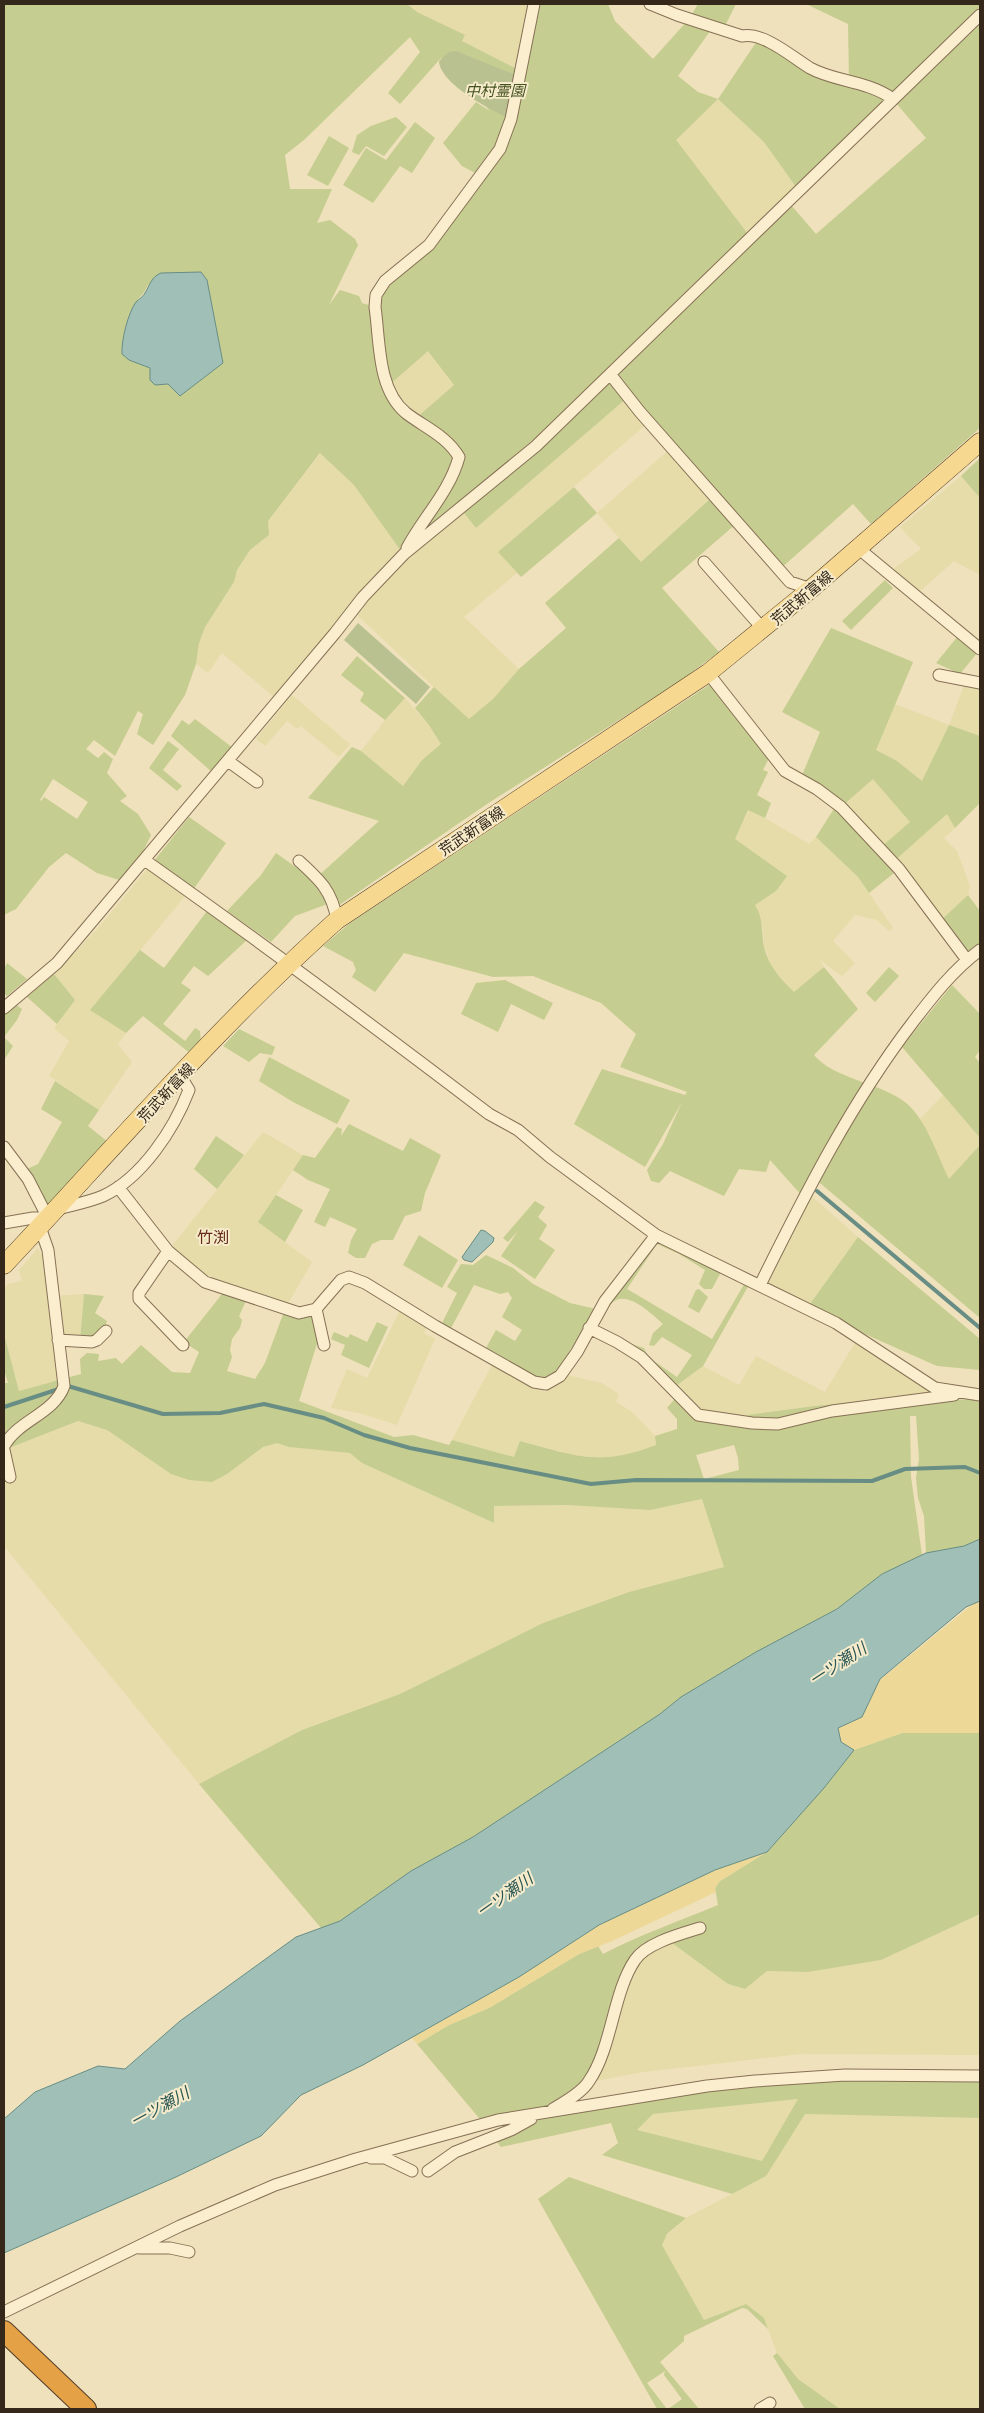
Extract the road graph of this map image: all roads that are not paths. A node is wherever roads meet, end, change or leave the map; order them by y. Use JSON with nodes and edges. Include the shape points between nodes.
{"nodes":[{"id":1,"x":534,"y":4,"type":"edge"},
{"id":2,"x":650,"y":4,"type":"edge"},
{"id":3,"x":980,"y":14,"type":"edge"},
{"id":4,"x":892,"y":99,"type":"junction"},
{"id":5,"x":610,"y":374,"type":"junction"},
{"id":6,"x":980,"y":442,"type":"edge"},
{"id":7,"x":858,"y":548,"type":"junction"},
{"id":8,"x":404,"y":554,"type":"junction"},
{"id":9,"x":704,"y":562,"type":"dead end"},
{"id":10,"x":811,"y":589,"type":"junction"},
{"id":11,"x":763,"y":629,"type":"junction"},
{"id":12,"x":980,"y":649,"type":"edge"},
{"id":13,"x":708,"y":673,"type":"junction"},
{"id":14,"x":939,"y":675,"type":"dead end"},
{"id":15,"x":980,"y":683,"type":"edge"},
{"id":16,"x":228,"y":761,"type":"junction"},
{"id":17,"x":257,"y":782,"type":"dead end"},
{"id":18,"x":146,"y":860,"type":"junction"},
{"id":19,"x":299,"y":861,"type":"dead end"},
{"id":20,"x":336,"y":920,"type":"junction"},
{"id":21,"x":980,"y":950,"type":"edge"},
{"id":22,"x":967,"y":960,"type":"junction"},
{"id":23,"x":289,"y":962,"type":"junction"},
{"id":24,"x":4,"y":1008,"type":"edge"},
{"id":25,"x":180,"y":1075,"type":"junction"},
{"id":26,"x":4,"y":1147,"type":"edge"},
{"id":27,"x":118,"y":1187,"type":"junction"},
{"id":28,"x":48,"y":1218,"type":"junction"},
{"id":29,"x":4,"y":1223,"type":"edge"},
{"id":30,"x":656,"y":1235,"type":"junction"},
{"id":31,"x":168,"y":1250,"type":"junction"},
{"id":32,"x":4,"y":1265,"type":"edge"},
{"id":33,"x":760,"y":1284,"type":"junction"},
{"id":34,"x":316,"y":1309,"type":"junction"},
{"id":35,"x":588,"y":1328,"type":"junction"},
{"id":36,"x":106,"y":1331,"type":"dead end"},
{"id":37,"x":58,"y":1340,"type":"junction"},
{"id":38,"x":183,"y":1345,"type":"dead end"},
{"id":39,"x":324,"y":1345,"type":"dead end"},
{"id":40,"x":965,"y":1394,"type":"junction"},
{"id":41,"x":980,"y":1395,"type":"edge"},
{"id":42,"x":4,"y":1446,"type":"edge"},
{"id":43,"x":4,"y":1450,"type":"edge"},
{"id":44,"x":10,"y":1477,"type":"dead end"},
{"id":45,"x":700,"y":1928,"type":"dead end"},
{"id":46,"x":980,"y":2076,"type":"edge"},
{"id":47,"x":550,"y":2112,"type":"junction"},
{"id":48,"x":537,"y":2116,"type":"junction"},
{"id":49,"x":356,"y":2158,"type":"junction"},
{"id":50,"x":428,"y":2170,"type":"dead end"},
{"id":51,"x":412,"y":2171,"type":"dead end"},
{"id":52,"x":138,"y":2248,"type":"junction"},
{"id":53,"x":189,"y":2252,"type":"dead end"},
{"id":54,"x":4,"y":2312,"type":"edge"},
{"id":55,"x":4,"y":2330,"type":"edge"},
{"id":56,"x":86,"y":2409,"type":"edge"}],
"edges":[{"from":1,"to":8,"type":"street","via":[[511,119],[500,149],[429,244],[385,281],[376,295],[387,387],[398,406],[451,444],[459,457],[455,470]]},
{"from":2,"to":4,"type":"street","via":[[736,34],[751,34],[785,50],[812,69],[880,90]]},
{"from":3,"to":4,"type":"street"},
{"from":4,"to":5,"type":"street"},
{"from":5,"to":8,"type":"street","via":[[536,446]]},
{"from":5,"to":10,"type":"street","via":[[790,582]]},
{"from":6,"to":7,"type":"main road","name":"荒武新富線"},
{"from":7,"to":10,"type":"main road","name":"荒武新富線"},
{"from":7,"to":12,"type":"street"},
{"from":8,"to":16,"type":"street","via":[[363,597]]},
{"from":9,"to":11,"type":"street"},
{"from":10,"to":11,"type":"main road","name":"荒武新富線"},
{"from":11,"to":13,"type":"main road","name":"荒武新富線"},
{"from":13,"to":20,"type":"main road","name":"荒武新富線"},
{"from":13,"to":22,"type":"street","via":[[785,771],[841,807],[899,869]]},
{"from":14,"to":15,"type":"street"},
{"from":16,"to":17,"type":"street"},
{"from":16,"to":18,"type":"street"},
{"from":18,"to":23,"type":"street"},
{"from":18,"to":24,"type":"street","via":[[58,963]]},
{"from":19,"to":20,"type":"street","via":[[326,887],[334,902]]},
{"from":20,"to":23,"type":"main road","name":"荒武新富線"},
{"from":21,"to":22,"type":"street"},
{"from":22,"to":33,"type":"street","via":[[939,988],[869,1084],[814,1178]]},
{"from":23,"to":25,"type":"main road","name":"荒武新富線"},
{"from":23,"to":30,"type":"street","via":[[489,1114],[518,1130]]},
{"from":25,"to":27,"type":"street","via":[[189,1090],[168,1135],[136,1172]]},
{"from":25,"to":28,"type":"main road","name":"荒武新富線"},
{"from":26,"to":28,"type":"street","via":[[28,1179]]},
{"from":27,"to":28,"type":"street"},
{"from":27,"to":31,"type":"street"},
{"from":28,"to":29,"type":"street"},
{"from":28,"to":32,"type":"main road","name":"荒武新富線"},
{"from":28,"to":37,"type":"street","via":[[48,1250]]},
{"from":30,"to":33,"type":"street"},
{"from":30,"to":35,"type":"street"},
{"from":31,"to":34,"type":"street","via":[[205,1282],[299,1313]]},
{"from":31,"to":38,"type":"street","via":[[139,1293],[139,1299]]},
{"from":33,"to":40,"type":"street","via":[[836,1323],[935,1388]]},
{"from":34,"to":35,"type":"street","via":[[341,1280],[349,1277],[365,1283],[534,1382],[546,1384],[560,1376],[577,1352]]},
{"from":34,"to":39,"type":"street"},
{"from":35,"to":40,"type":"street","via":[[641,1358],[698,1415],[778,1424],[832,1411]]},
{"from":36,"to":37,"type":"street","via":[[92,1342]]},
{"from":37,"to":42,"type":"street","via":[[64,1386],[60,1398],[9,1436]]},
{"from":40,"to":41,"type":"street"},
{"from":43,"to":44,"type":"street"},
{"from":45,"to":47,"type":"street","via":[[654,1945],[635,1959],[622,1988],[604,2050],[589,2082]]},
{"from":46,"to":47,"type":"street","via":[[845,2075],[755,2081]]},
{"from":47,"to":48,"type":"street"},
{"from":48,"to":49,"type":"street","via":[[498,2120]]},
{"from":48,"to":50,"type":"street","via":[[455,2152]]},
{"from":49,"to":51,"type":"street","via":[[385,2158]]},
{"from":49,"to":52,"type":"street","via":[[275,2185]]},
{"from":52,"to":53,"type":"street","via":[[170,2248]]},
{"from":52,"to":54,"type":"street"},
{"from":55,"to":56,"type":"highway"}]}
